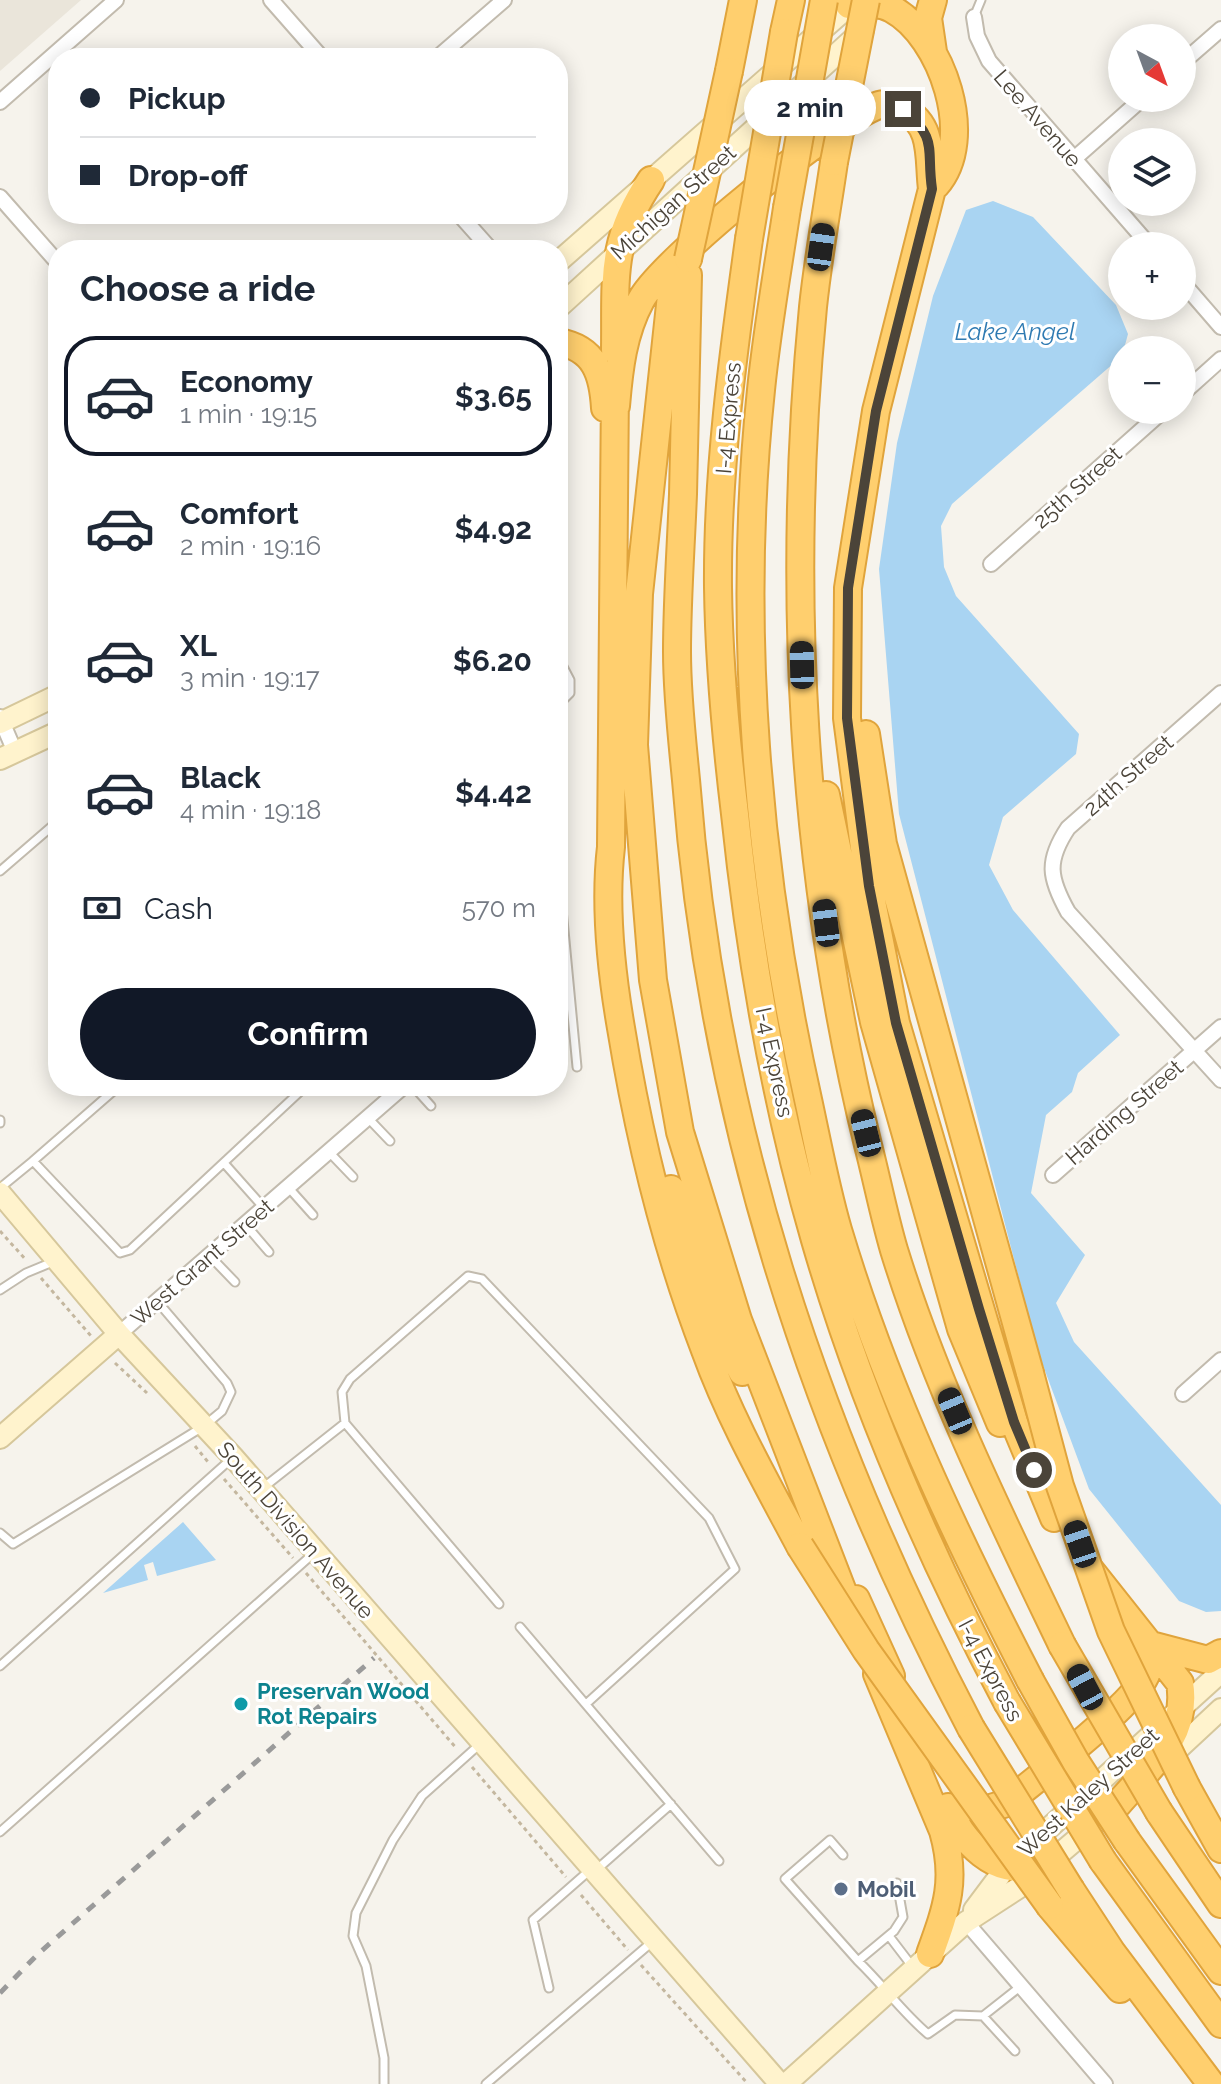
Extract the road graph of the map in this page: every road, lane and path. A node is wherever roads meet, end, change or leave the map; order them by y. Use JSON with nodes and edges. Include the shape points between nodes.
{"nodes":[{"id":1,"x":116,"y":0,"type":"edge"},
{"id":2,"x":271,"y":0,"type":"edge"},
{"id":3,"x":504,"y":0,"type":"edge"},
{"id":4,"x":743,"y":0,"type":"edge"},
{"id":5,"x":791,"y":0,"type":"edge"},
{"id":6,"x":933,"y":0,"type":"edge"},
{"id":7,"x":981,"y":0,"type":"edge"},
{"id":8,"x":863,"y":2,"type":"edge"},
{"id":9,"x":974,"y":17,"type":"joint"},
{"id":10,"x":1221,"y":29,"type":"edge"},
{"id":11,"x":61,"y":48,"type":"edge"},
{"id":12,"x":313,"y":48,"type":"edge"},
{"id":13,"x":449,"y":48,"type":"edge"},
{"id":14,"x":1196,"y":51,"type":"edge"},
{"id":15,"x":933,"y":52,"type":"junction"},
{"id":16,"x":48,"y":60,"type":"edge"},
{"id":17,"x":0,"y":102,"type":"edge"},
{"id":18,"x":1127,"y":112,"type":"edge"},
{"id":19,"x":1074,"y":159,"type":"junction"},
{"id":20,"x":651,"y":180,"type":"junction"},
{"id":21,"x":932,"y":189,"type":"junction"},
{"id":22,"x":0,"y":197,"type":"edge"},
{"id":23,"x":468,"y":224,"type":"edge"},
{"id":24,"x":1138,"y":232,"type":"edge"},
{"id":25,"x":482,"y":240,"type":"edge"},
{"id":26,"x":48,"y":252,"type":"edge"},
{"id":27,"x":568,"y":253,"type":"edge"},
{"id":28,"x":616,"y":254,"type":"junction"},
{"id":29,"x":688,"y":259,"type":"junction"},
{"id":30,"x":1196,"y":298,"type":"edge"},
{"id":31,"x":568,"y":299,"type":"edge"},
{"id":32,"x":1221,"y":327,"type":"edge"},
{"id":33,"x":568,"y":343,"type":"edge"},
{"id":34,"x":1221,"y":359,"type":"edge"},
{"id":35,"x":1196,"y":381,"type":"edge"},
{"id":36,"x":616,"y":406,"type":"junction"},
{"id":37,"x":1148,"y":424,"type":"edge"},
{"id":38,"x":867,"y":479,"type":"junction"},
{"id":39,"x":612,"y":532,"type":"junction"},
{"id":40,"x":991,"y":564,"type":"dead end"},
{"id":41,"x":568,"y":676,"type":"edge"},
{"id":42,"x":1221,"y":693,"type":"edge"},
{"id":43,"x":568,"y":695,"type":"edge"},
{"id":44,"x":48,"y":700,"type":"edge"},
{"id":45,"x":1,"y":721,"type":"edge"},
{"id":46,"x":48,"y":737,"type":"edge"},
{"id":47,"x":804,"y":744,"type":"junction"},
{"id":48,"x":8,"y":755,"type":"edge"},
{"id":49,"x":48,"y":830,"type":"edge"},
{"id":50,"x":611,"y":847,"type":"junction"},
{"id":51,"x":0,"y":871,"type":"edge"},
{"id":52,"x":568,"y":976,"type":"edge"},
{"id":53,"x":1221,"y":1027,"type":"edge"},
{"id":54,"x":1195,"y":1050,"type":"junction"},
{"id":55,"x":577,"y":1067,"type":"dead end"},
{"id":56,"x":1221,"y":1080,"type":"edge"},
{"id":57,"x":108,"y":1096,"type":"edge"},
{"id":58,"x":295,"y":1096,"type":"edge"},
{"id":59,"x":393,"y":1096,"type":"edge"},
{"id":60,"x":422,"y":1096,"type":"edge"},
{"id":61,"x":431,"y":1106,"type":"dead end"},
{"id":62,"x":368,"y":1118,"type":"junction"},
{"id":63,"x":390,"y":1141,"type":"dead end"},
{"id":64,"x":329,"y":1152,"type":"junction"},
{"id":65,"x":33,"y":1161,"type":"junction"},
{"id":66,"x":224,"y":1163,"type":"junction"},
{"id":67,"x":1053,"y":1175,"type":"dead end"},
{"id":68,"x":353,"y":1177,"type":"dead end"},
{"id":69,"x":288,"y":1187,"type":"junction"},
{"id":70,"x":0,"y":1190,"type":"edge"},
{"id":71,"x":264,"y":1208,"type":"junction"},
{"id":72,"x":313,"y":1215,"type":"dead end"},
{"id":73,"x":245,"y":1224,"type":"junction"},
{"id":74,"x":0,"y":1231,"type":"edge"},
{"id":75,"x":269,"y":1252,"type":"dead end"},
{"id":76,"x":209,"y":1255,"type":"junction"},
{"id":77,"x":23,"y":1257,"type":"dead end"},
{"id":78,"x":57,"y":1261,"type":"junction"},
{"id":79,"x":39,"y":1275,"type":"dead end"},
{"id":80,"x":235,"y":1282,"type":"dead end"},
{"id":81,"x":0,"y":1290,"type":"edge"},
{"id":82,"x":157,"y":1301,"type":"junction"},
{"id":83,"x":119,"y":1334,"type":"junction"},
{"id":84,"x":93,"y":1338,"type":"dead end"},
{"id":85,"x":1221,"y":1360,"type":"edge"},
{"id":86,"x":117,"y":1366,"type":"dead end"},
{"id":87,"x":1183,"y":1394,"type":"dead end"},
{"id":88,"x":155,"y":1401,"type":"dead end"},
{"id":89,"x":345,"y":1423,"type":"junction"},
{"id":90,"x":204,"y":1426,"type":"junction"},
{"id":91,"x":0,"y":1438,"type":"edge"},
{"id":92,"x":193,"y":1444,"type":"dead end"},
{"id":93,"x":233,"y":1457,"type":"junction"},
{"id":94,"x":789,"y":1457,"type":"junction"},
{"id":95,"x":210,"y":1464,"type":"dead end"},
{"id":96,"x":229,"y":1485,"type":"dead end"},
{"id":97,"x":261,"y":1489,"type":"junction"},
{"id":98,"x":1054,"y":1518,"type":"junction"},
{"id":99,"x":0,"y":1533,"type":"edge"},
{"id":100,"x":829,"y":1550,"type":"junction"},
{"id":101,"x":287,"y":1551,"type":"dead end"},
{"id":102,"x":316,"y":1552,"type":"junction"},
{"id":103,"x":309,"y":1576,"type":"dead end"},
{"id":104,"x":499,"y":1604,"type":"dead end"},
{"id":105,"x":1118,"y":1605,"type":"junction"},
{"id":106,"x":520,"y":1627,"type":"dead end"},
{"id":107,"x":1151,"y":1645,"type":"junction"},
{"id":108,"x":1221,"y":1653,"type":"edge"},
{"id":109,"x":0,"y":1666,"type":"edge"},
{"id":110,"x":1221,"y":1672,"type":"edge"},
{"id":111,"x":586,"y":1704,"type":"junction"},
{"id":112,"x":1184,"y":1704,"type":"junction"},
{"id":113,"x":1221,"y":1709,"type":"edge"},
{"id":114,"x":481,"y":1742,"type":"junction"},
{"id":115,"x":453,"y":1744,"type":"dead end"},
{"id":116,"x":472,"y":1766,"type":"dead end"},
{"id":117,"x":941,"y":1788,"type":"junction"},
{"id":118,"x":671,"y":1804,"type":"junction"},
{"id":119,"x":1118,"y":1804,"type":"junction"},
{"id":120,"x":0,"y":1832,"type":"edge"},
{"id":121,"x":1221,"y":1849,"type":"edge"},
{"id":122,"x":843,"y":1855,"type":"dead end"},
{"id":123,"x":1055,"y":1858,"type":"junction"},
{"id":124,"x":719,"y":1861,"type":"dead end"},
{"id":125,"x":1007,"y":1866,"type":"junction"},
{"id":126,"x":592,"y":1871,"type":"junction"},
{"id":127,"x":564,"y":1875,"type":"dead end"},
{"id":128,"x":897,"y":1883,"type":"dead end"},
{"id":129,"x":581,"y":1895,"type":"dead end"},
{"id":130,"x":1060,"y":1898,"type":"junction"},
{"id":131,"x":1221,"y":1904,"type":"edge"},
{"id":132,"x":966,"y":1922,"type":"junction"},
{"id":133,"x":889,"y":1936,"type":"junction"},
{"id":134,"x":654,"y":1940,"type":"junction"},
{"id":135,"x":624,"y":1946,"type":"dead end"},
{"id":136,"x":858,"y":1961,"type":"junction"},
{"id":137,"x":922,"y":1961,"type":"junction"},
{"id":138,"x":638,"y":1963,"type":"dead end"},
{"id":139,"x":1221,"y":1971,"type":"edge"},
{"id":140,"x":1021,"y":1986,"type":"junction"},
{"id":141,"x":549,"y":1988,"type":"dead end"},
{"id":142,"x":889,"y":1992,"type":"junction"},
{"id":143,"x":983,"y":2016,"type":"junction"},
{"id":144,"x":1221,"y":2024,"type":"edge"},
{"id":145,"x":1015,"y":2051,"type":"dead end"},
{"id":146,"x":384,"y":2084,"type":"edge"},
{"id":147,"x":486,"y":2084,"type":"edge"},
{"id":148,"x":748,"y":2084,"type":"edge"},
{"id":149,"x":780,"y":2084,"type":"edge"},
{"id":150,"x":786,"y":2084,"type":"edge"},
{"id":151,"x":1105,"y":2084,"type":"edge"},
{"id":152,"x":1208,"y":2084,"type":"edge"}],
"edges":[{"from":1,"to":11,"type":"street"},
{"from":2,"to":12,"type":"street"},
{"from":3,"to":13,"type":"street"},
{"from":4,"to":29,"type":"highway","bridge":true},
{"from":5,"to":144,"type":"highway","name":"I-4 Express","bridge":true,"via":[[726,407],[718,588],[746,918],[778,1084],[814,1238],[925,1535],[1007,1702],[1103,1861]]},
{"from":6,"to":15,"type":"highway","via":[[928,18]]},
{"from":7,"to":9,"type":"lane"},
{"from":8,"to":15,"type":"highway","via":[[903,16]]},
{"from":8,"to":20,"type":"street","name":"Michigan Street"},
{"from":8,"to":28,"type":"street","name":"Michigan Street"},
{"from":8,"to":47,"type":"highway","bridge":true,"via":[[813,303],[805,402],[800,580]]},
{"from":8,"to":139,"type":"highway","name":"I-4 Express","bridge":true,"via":[[787,208],[761,390],[752,538],[757,752],[784,994],[838,1229],[885,1365],[960,1540],[1076,1762]]},
{"from":9,"to":19,"type":"street","name":"Lee Avenue","via":[[989,61]]},
{"from":10,"to":14,"type":"street"},
{"from":15,"to":21,"type":"highway","via":[[949,88],[955,124],[944,176]]},
{"from":16,"to":17,"type":"street"},
{"from":18,"to":19,"type":"street"},
{"from":19,"to":24,"type":"street","name":"Lee Avenue"},
{"from":20,"to":27,"type":"street","name":"Michigan Street"},
{"from":20,"to":28,"type":"highway","via":[[631,210]]},
{"from":21,"to":36,"type":"highway","via":[[931,151],[923,127],[903,109],[883,104],[857,115],[727,215],[658,276],[641,300],[624,344]]},
{"from":21,"to":38,"type":"highway","via":[[876,411]]},
{"from":22,"to":26,"type":"street"},
{"from":23,"to":25,"type":"street"},
{"from":28,"to":31,"type":"street","name":"Michigan Street"},
{"from":28,"to":36,"type":"highway"},
{"from":29,"to":94,"type":"highway","via":[[672,286],[639,594],[634,745],[639,843],[653,980],[680,1132],[738,1320]]},
{"from":29,"to":130,"type":"highway","bridge":true,"via":[[677,653],[691,849],[720,1048],[764,1224],[818,1388],[887,1562]]},
{"from":30,"to":32,"type":"street"},
{"from":33,"to":39,"type":"highway","via":[[596,362],[602,379]]},
{"from":34,"to":35,"type":"street"},
{"from":36,"to":39,"type":"highway"},
{"from":37,"to":40,"type":"street","name":"25th Street"},
{"from":38,"to":98,"type":"highway","via":[[848,588],[845,646],[853,772],[876,931],[896,1023],[979,1309],[1014,1422]]},
{"from":38,"to":121,"type":"highway","bridge":true,"via":[[863,715],[883,844],[1060,1486],[1111,1631]]},
{"from":39,"to":50,"type":"highway"},
{"from":41,"to":43,"type":"lane"},
{"from":42,"to":54,"type":"street","name":"24th Street","via":[[1068,828],[1055,847],[1052,866],[1053,886],[1068,912]]},
{"from":44,"to":45,"type":"street"},
{"from":45,"to":48,"type":"street"},
{"from":46,"to":48,"type":"street"},
{"from":47,"to":98,"type":"highway","via":[[826,793],[874,1022],[961,1329],[1010,1448]]},
{"from":47,"to":131,"type":"highway","bridge":true,"via":[[833,982],[894,1250],[984,1483],[1062,1645],[1159,1812]]},
{"from":49,"to":51,"type":"lane"},
{"from":50,"to":94,"type":"highway","via":[[631,1016],[676,1209],[727,1344]]},
{"from":50,"to":130,"type":"highway","bridge":true,"via":[[607,879],[614,994],[634,1108],[662,1222],[723,1396],[800,1546],[866,1650]]},
{"from":52,"to":55,"type":"lane"},
{"from":53,"to":54,"type":"street","name":"Harding Street"},
{"from":54,"to":56,"type":"street"},
{"from":54,"to":67,"type":"street","name":"Harding Street"},
{"from":57,"to":65,"type":"lane"},
{"from":58,"to":66,"type":"lane"},
{"from":59,"to":62,"type":"street","name":"West Grant Street"},
{"from":60,"to":61,"type":"lane"},
{"from":62,"to":63,"type":"lane"},
{"from":62,"to":64,"type":"street","name":"West Grant Street"},
{"from":64,"to":68,"type":"lane"},
{"from":64,"to":69,"type":"street","name":"West Grant Street"},
{"from":65,"to":66,"type":"lane","via":[[120,1253],[130,1250]]},
{"from":65,"to":70,"type":"lane"},
{"from":66,"to":71,"type":"lane"},
{"from":69,"to":71,"type":"street","name":"West Grant Street"},
{"from":69,"to":72,"type":"lane"},
{"from":70,"to":78,"type":"street","name":"South Division Avenue"},
{"from":71,"to":73,"type":"street","name":"West Grant Street"},
{"from":73,"to":75,"type":"lane"},
{"from":73,"to":76,"type":"street","name":"West Grant Street"},
{"from":74,"to":77,"type":"path"},
{"from":76,"to":80,"type":"lane"},
{"from":76,"to":82,"type":"street","name":"West Grant Street"},
{"from":78,"to":81,"type":"lane"},
{"from":78,"to":83,"type":"street","name":"South Division Avenue"},
{"from":79,"to":84,"type":"path"},
{"from":82,"to":83,"type":"street","name":"West Grant Street"},
{"from":82,"to":90,"type":"lane","via":[[231,1392],[222,1411]]},
{"from":83,"to":90,"type":"street","name":"South Division Avenue"},
{"from":83,"to":91,"type":"street","name":"West Grant Street"},
{"from":85,"to":87,"type":"street"},
{"from":86,"to":88,"type":"path"},
{"from":89,"to":97,"type":"lane"},
{"from":89,"to":104,"type":"lane"},
{"from":89,"to":111,"type":"lane","via":[[342,1392],[350,1379],[468,1276],[482,1279],[709,1518],[735,1569]]},
{"from":90,"to":93,"type":"street","name":"South Division Avenue"},
{"from":90,"to":99,"type":"lane","via":[[13,1544]]},
{"from":92,"to":95,"type":"path"},
{"from":93,"to":97,"type":"street","name":"South Division Avenue"},
{"from":93,"to":109,"type":"lane"},
{"from":94,"to":100,"type":"highway"},
{"from":96,"to":101,"type":"path"},
{"from":97,"to":102,"type":"street","name":"South Division Avenue"},
{"from":98,"to":105,"type":"highway"},
{"from":100,"to":117,"type":"highway","via":[[868,1621]]},
{"from":100,"to":137,"type":"highway","via":[[950,1856],[950,1897]]},
{"from":102,"to":114,"type":"street","name":"South Division Avenue"},
{"from":102,"to":120,"type":"lane"},
{"from":103,"to":115,"type":"path"},
{"from":105,"to":107,"type":"highway"},
{"from":105,"to":117,"type":"highway","via":[[1147,1662],[1145,1677],[1123,1704],[1007,1803],[984,1810],[961,1805]]},
{"from":106,"to":111,"type":"lane"},
{"from":107,"to":108,"type":"highway","via":[[1208,1660]]},
{"from":107,"to":112,"type":"highway","via":[[1180,1683]]},
{"from":110,"to":112,"type":"street","name":"West Kaley Street"},
{"from":111,"to":118,"type":"lane"},
{"from":112,"to":119,"type":"highway","via":[[1173,1742]]},
{"from":112,"to":125,"type":"street","name":"West Kaley Street"},
{"from":113,"to":119,"type":"street","name":"West Kaley Street"},
{"from":114,"to":126,"type":"street","name":"South Division Avenue"},
{"from":114,"to":146,"type":"lane","via":[[422,1796],[356,1913],[353,1936],[366,1966]]},
{"from":116,"to":127,"type":"path"},
{"from":117,"to":125,"type":"highway","via":[[954,1826],[971,1846]]},
{"from":118,"to":124,"type":"lane"},
{"from":118,"to":126,"type":"lane"},
{"from":119,"to":123,"type":"street","name":"West Kaley Street"},
{"from":122,"to":136,"type":"lane","via":[[830,1840],[785,1879]]},
{"from":123,"to":125,"type":"highway","via":[[1027,1868]]},
{"from":123,"to":132,"type":"street","name":"West Kaley Street"},
{"from":125,"to":132,"type":"street","name":"West Kaley Street"},
{"from":126,"to":134,"type":"street","name":"South Division Avenue"},
{"from":126,"to":141,"type":"lane","via":[[533,1920]]},
{"from":128,"to":133,"type":"lane","via":[[903,1917]]},
{"from":129,"to":135,"type":"path"},
{"from":130,"to":152,"type":"highway"},
{"from":132,"to":137,"type":"street","name":"West Kaley Street"},
{"from":132,"to":140,"type":"street"},
{"from":133,"to":136,"type":"lane"},
{"from":133,"to":137,"type":"lane"},
{"from":134,"to":147,"type":"lane"},
{"from":134,"to":149,"type":"street","name":"South Division Avenue"},
{"from":136,"to":142,"type":"lane"},
{"from":137,"to":142,"type":"street","name":"West Kaley Street"},
{"from":138,"to":148,"type":"path"},
{"from":140,"to":143,"type":"lane"},
{"from":140,"to":151,"type":"street"},
{"from":142,"to":143,"type":"lane","via":[[928,2034],[955,2015]]},
{"from":142,"to":150,"type":"street","name":"West Kaley Street"},
{"from":143,"to":145,"type":"lane"}]}
